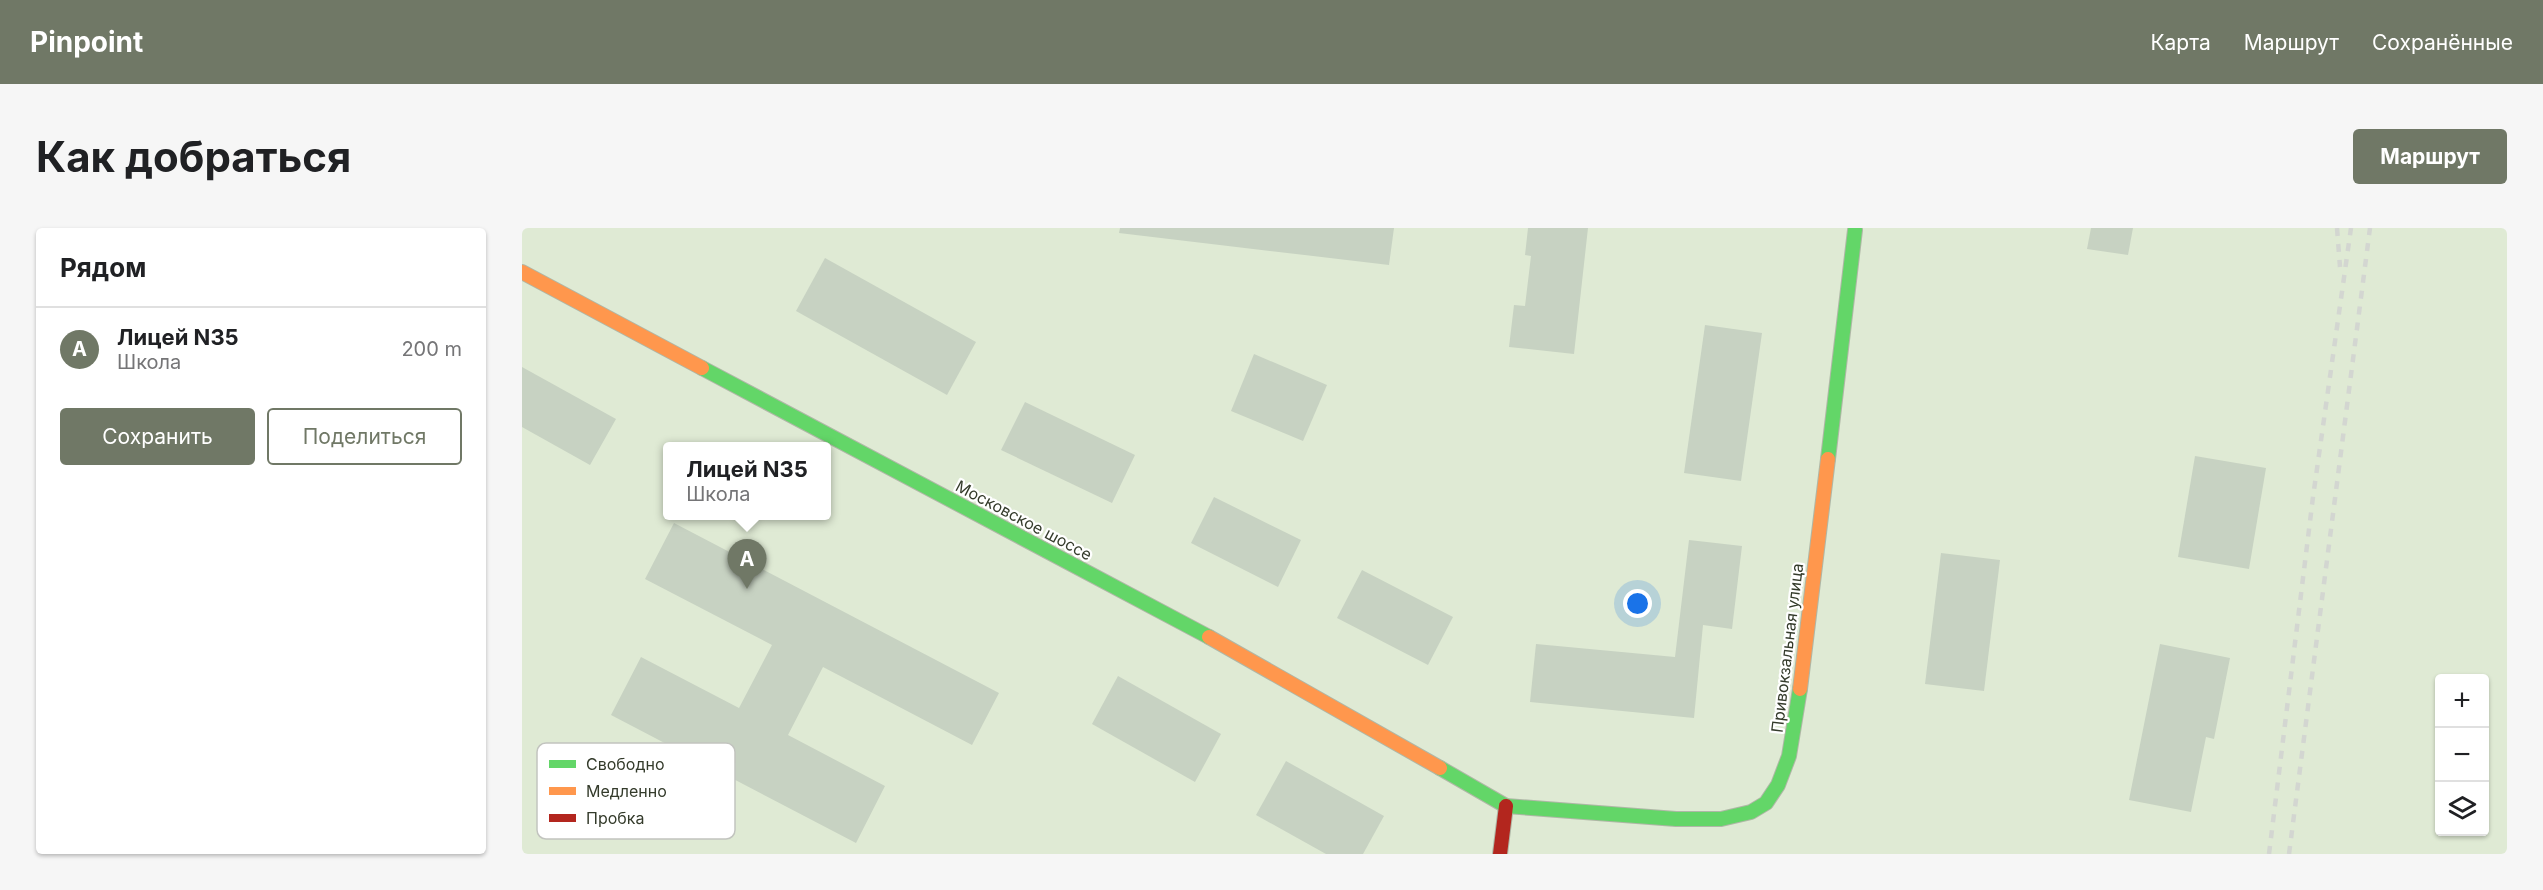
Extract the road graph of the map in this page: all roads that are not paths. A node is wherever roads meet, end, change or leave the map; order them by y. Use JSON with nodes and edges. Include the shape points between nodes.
{"nodes":[{"id":1,"x":1855,"y":230,"type":"dead end"},
{"id":2,"x":522,"y":272,"type":"edge"},
{"id":3,"x":1506,"y":806,"type":"junction"},
{"id":4,"x":1500,"y":854,"type":"edge"}],
"edges":[{"from":1,"to":3,"type":"street","name":"Привокзальная улица","via":[[1798,707],[1789,756],[1778,785],[1766,802],[1751,812],[1721,819]]},
{"from":2,"to":3,"type":"street","name":"Московское шоссе","via":[[1267,668]]},
{"from":3,"to":4,"type":"street"}]}
